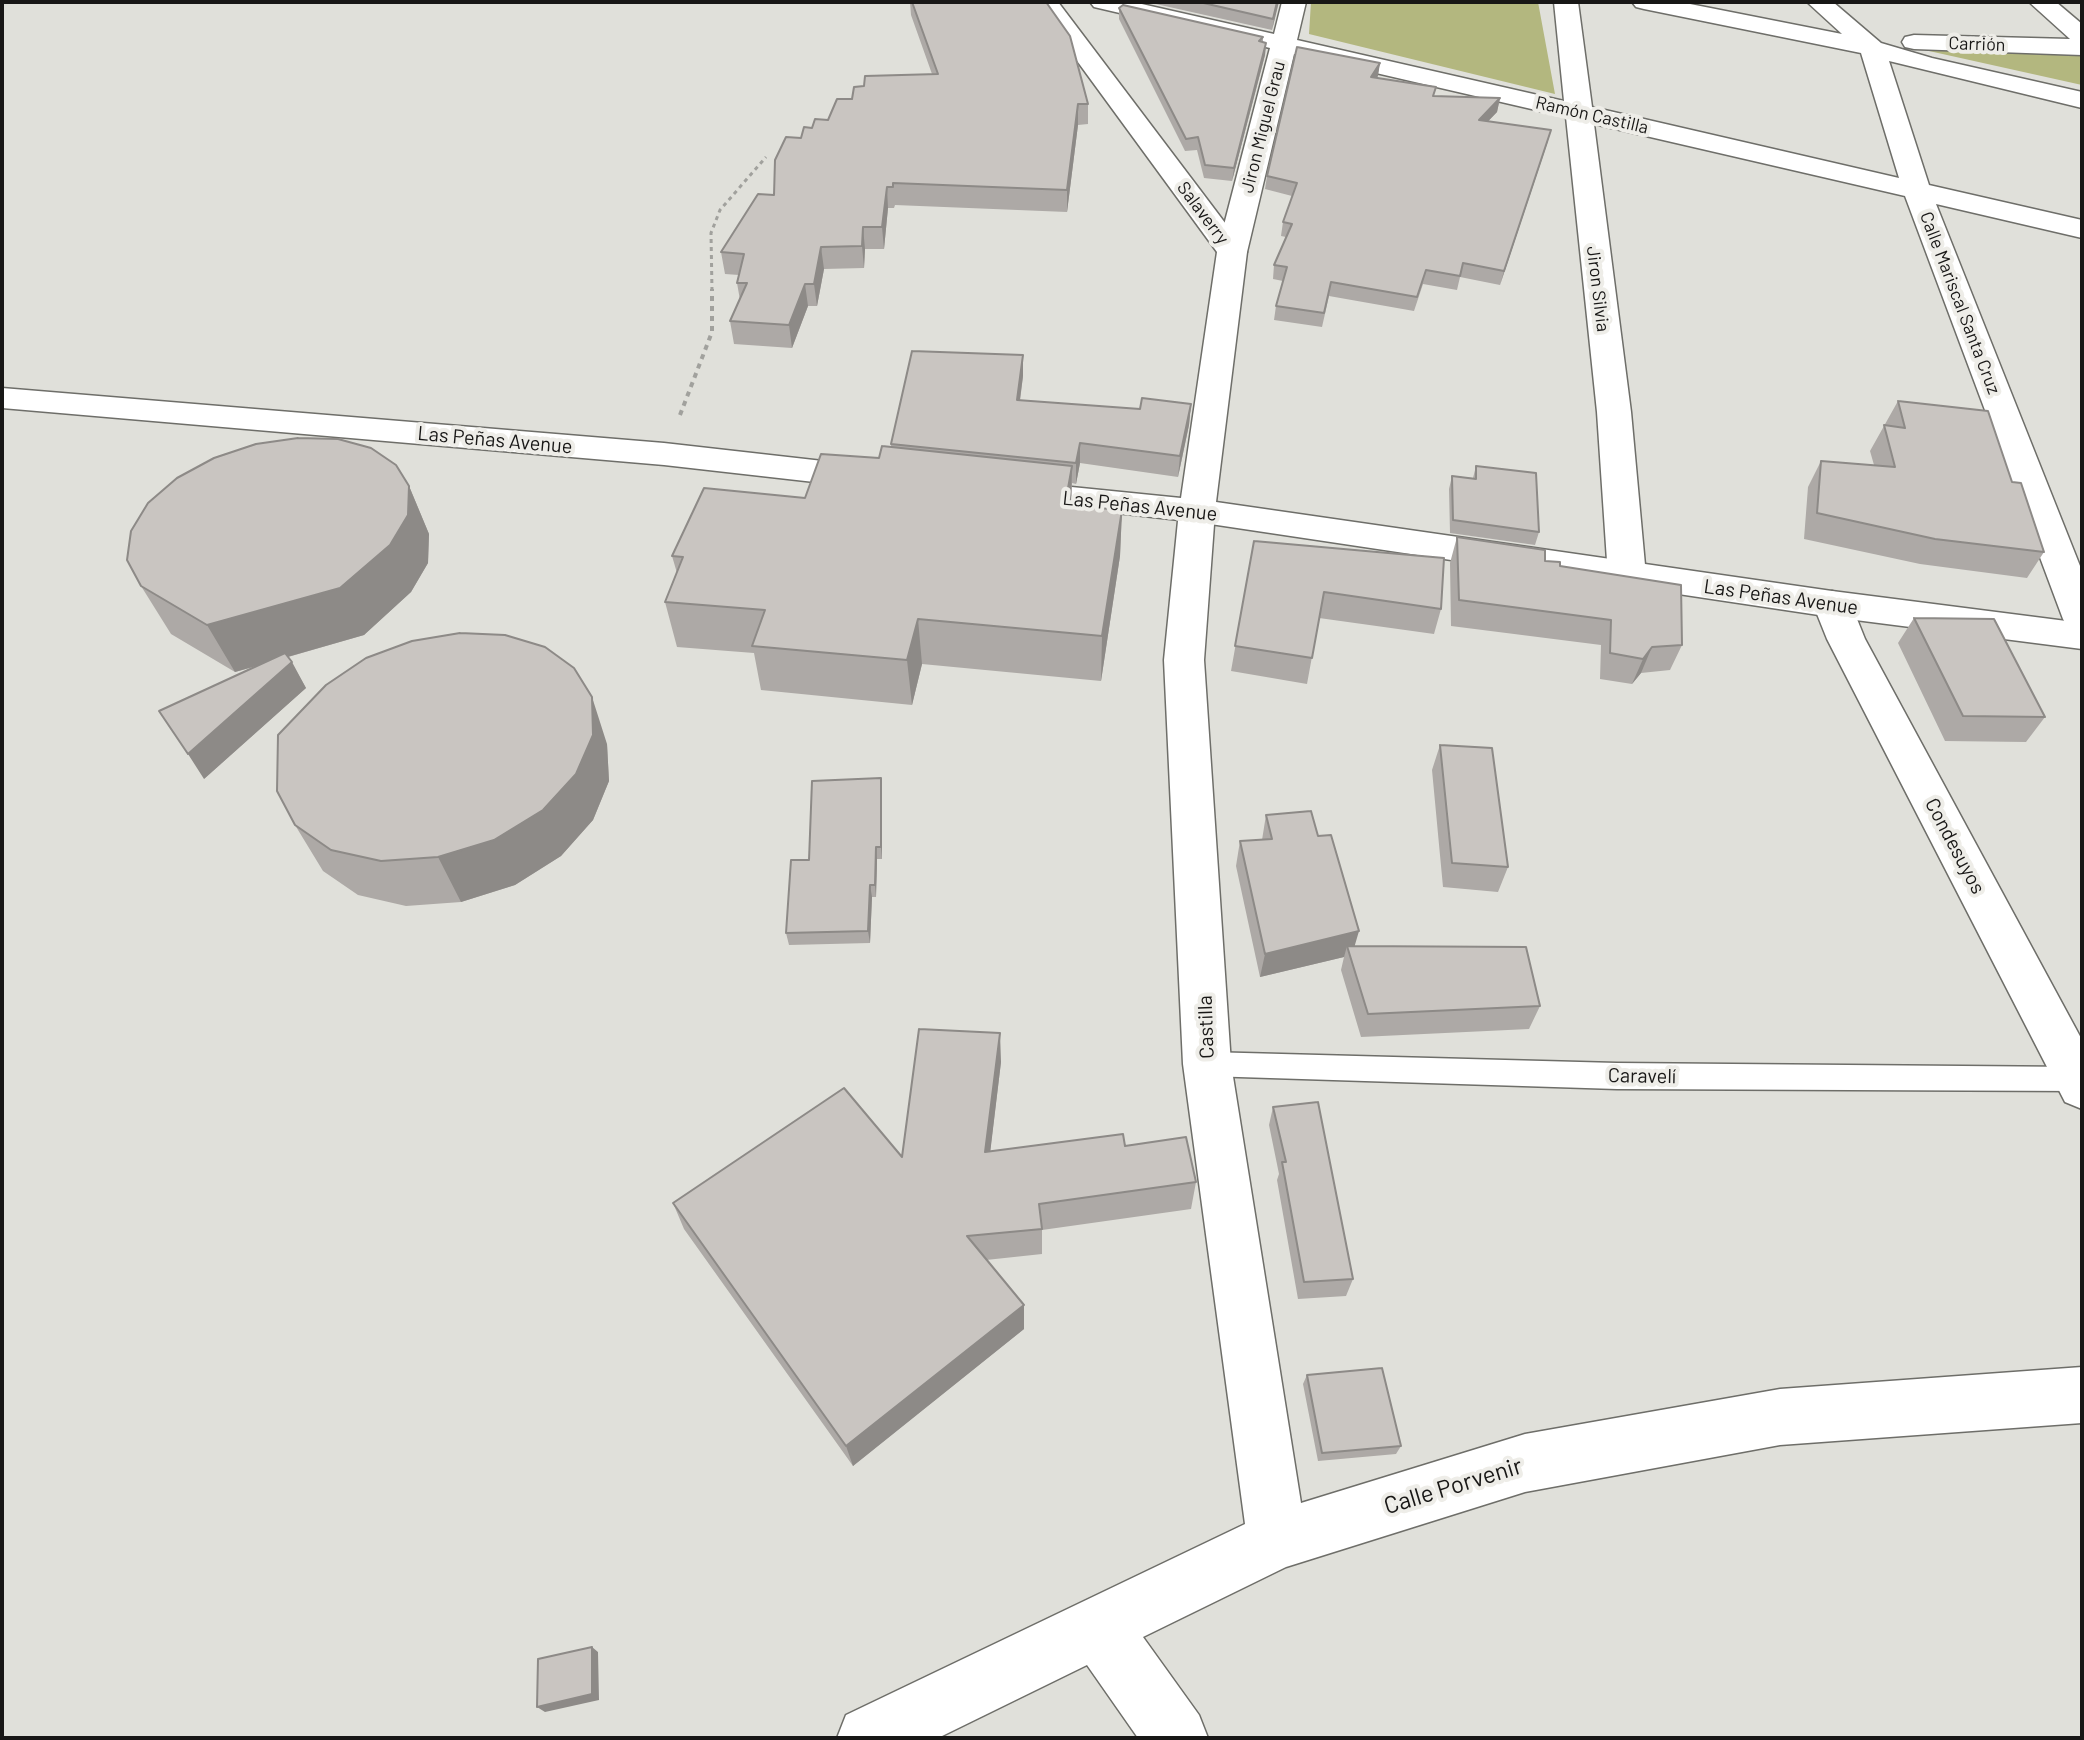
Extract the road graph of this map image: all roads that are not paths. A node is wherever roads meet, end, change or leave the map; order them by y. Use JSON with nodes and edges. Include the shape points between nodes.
{"nodes":[{"id":1,"x":1046,"y":2,"type":"edge"},
{"id":2,"x":1102,"y":2,"type":"edge"},
{"id":3,"x":1294,"y":2,"type":"edge"},
{"id":4,"x":1566,"y":2,"type":"edge"},
{"id":5,"x":1644,"y":2,"type":"edge"},
{"id":6,"x":1819,"y":2,"type":"edge"},
{"id":7,"x":2041,"y":2,"type":"edge"},
{"id":8,"x":2082,"y":37,"type":"edge"},
{"id":9,"x":1285,"y":43,"type":"junction"},
{"id":10,"x":2082,"y":47,"type":"edge"},
{"id":11,"x":1872,"y":48,"type":"junction"},
{"id":12,"x":2082,"y":100,"type":"edge"},
{"id":13,"x":1580,"y":112,"type":"junction"},
{"id":14,"x":1917,"y":191,"type":"junction"},
{"id":15,"x":2082,"y":229,"type":"edge"},
{"id":16,"x":1232,"y":252,"type":"junction"},
{"id":17,"x":2,"y":398,"type":"edge"},
{"id":18,"x":914,"y":482,"type":"edge"},
{"id":19,"x":977,"y":488,"type":"edge"},
{"id":20,"x":1197,"y":511,"type":"junction"},
{"id":21,"x":1627,"y":576,"type":"junction"},
{"id":22,"x":1832,"y":604,"type":"junction"},
{"id":23,"x":2082,"y":619,"type":"edge"},
{"id":24,"x":2082,"y":636,"type":"edge"},
{"id":25,"x":1207,"y":1064,"type":"junction"},
{"id":26,"x":2080,"y":1084,"type":"edge"},
{"id":27,"x":2082,"y":1395,"type":"edge"},
{"id":28,"x":1277,"y":1540,"type":"junction"},
{"id":29,"x":1097,"y":1626,"type":"junction"},
{"id":30,"x":869,"y":1738,"type":"edge"},
{"id":31,"x":1176,"y":1738,"type":"edge"}],
"edges":[{"from":1,"to":16,"type":"street","name":"Salaverry"},
{"from":2,"to":9,"type":"street","name":"Ramón Castilla"},
{"from":3,"to":9,"type":"street","name":"Jiron Miguel Grau"},
{"from":4,"to":13,"type":"street","name":"Jiron Silvia"},
{"from":5,"to":11,"type":"street"},
{"from":6,"to":11,"type":"street"},
{"from":7,"to":8,"type":"street"},
{"from":9,"to":13,"type":"street","name":"Ramón Castilla"},
{"from":9,"to":16,"type":"street","name":"Jiron Miguel Grau"},
{"from":10,"to":11,"type":"street","name":"Carrión","via":[[1911,41]]},
{"from":11,"to":12,"type":"street"},
{"from":11,"to":14,"type":"street","name":"Calle Mariscal Santa Cruz"},
{"from":13,"to":14,"type":"street","name":"Ramón Castilla"},
{"from":13,"to":21,"type":"street","name":"Jiron Silvia"},
{"from":14,"to":15,"type":"street","name":"Ramón Castilla"},
{"from":14,"to":23,"type":"street","name":"Calle Mariscal Santa Cruz"},
{"from":16,"to":20,"type":"street","name":"Salaverry"},
{"from":17,"to":18,"type":"street","name":"Las Peñas Avenue","via":[[664,454]]},
{"from":19,"to":20,"type":"street","name":"Las Peñas Avenue"},
{"from":20,"to":21,"type":"street","name":"Las Peñas Avenue"},
{"from":20,"to":25,"type":"street","name":"Castilla","via":[[1184,660]]},
{"from":21,"to":22,"type":"street","name":"Las Peñas Avenue"},
{"from":22,"to":24,"type":"street","name":"Las Peñas Avenue"},
{"from":22,"to":26,"type":"street","name":"Condesuyos"},
{"from":25,"to":26,"type":"lane","name":"Caravelí"},
{"from":25,"to":28,"type":"street","name":"Castilla"},
{"from":27,"to":28,"type":"street","name":"Calle Porvenir","via":[[1780,1417],[1540,1460]]},
{"from":28,"to":29,"type":"street","name":"Calle Porvenir"},
{"from":29,"to":30,"type":"street","name":"Calle Porvenir"},
{"from":29,"to":31,"type":"street"}]}
